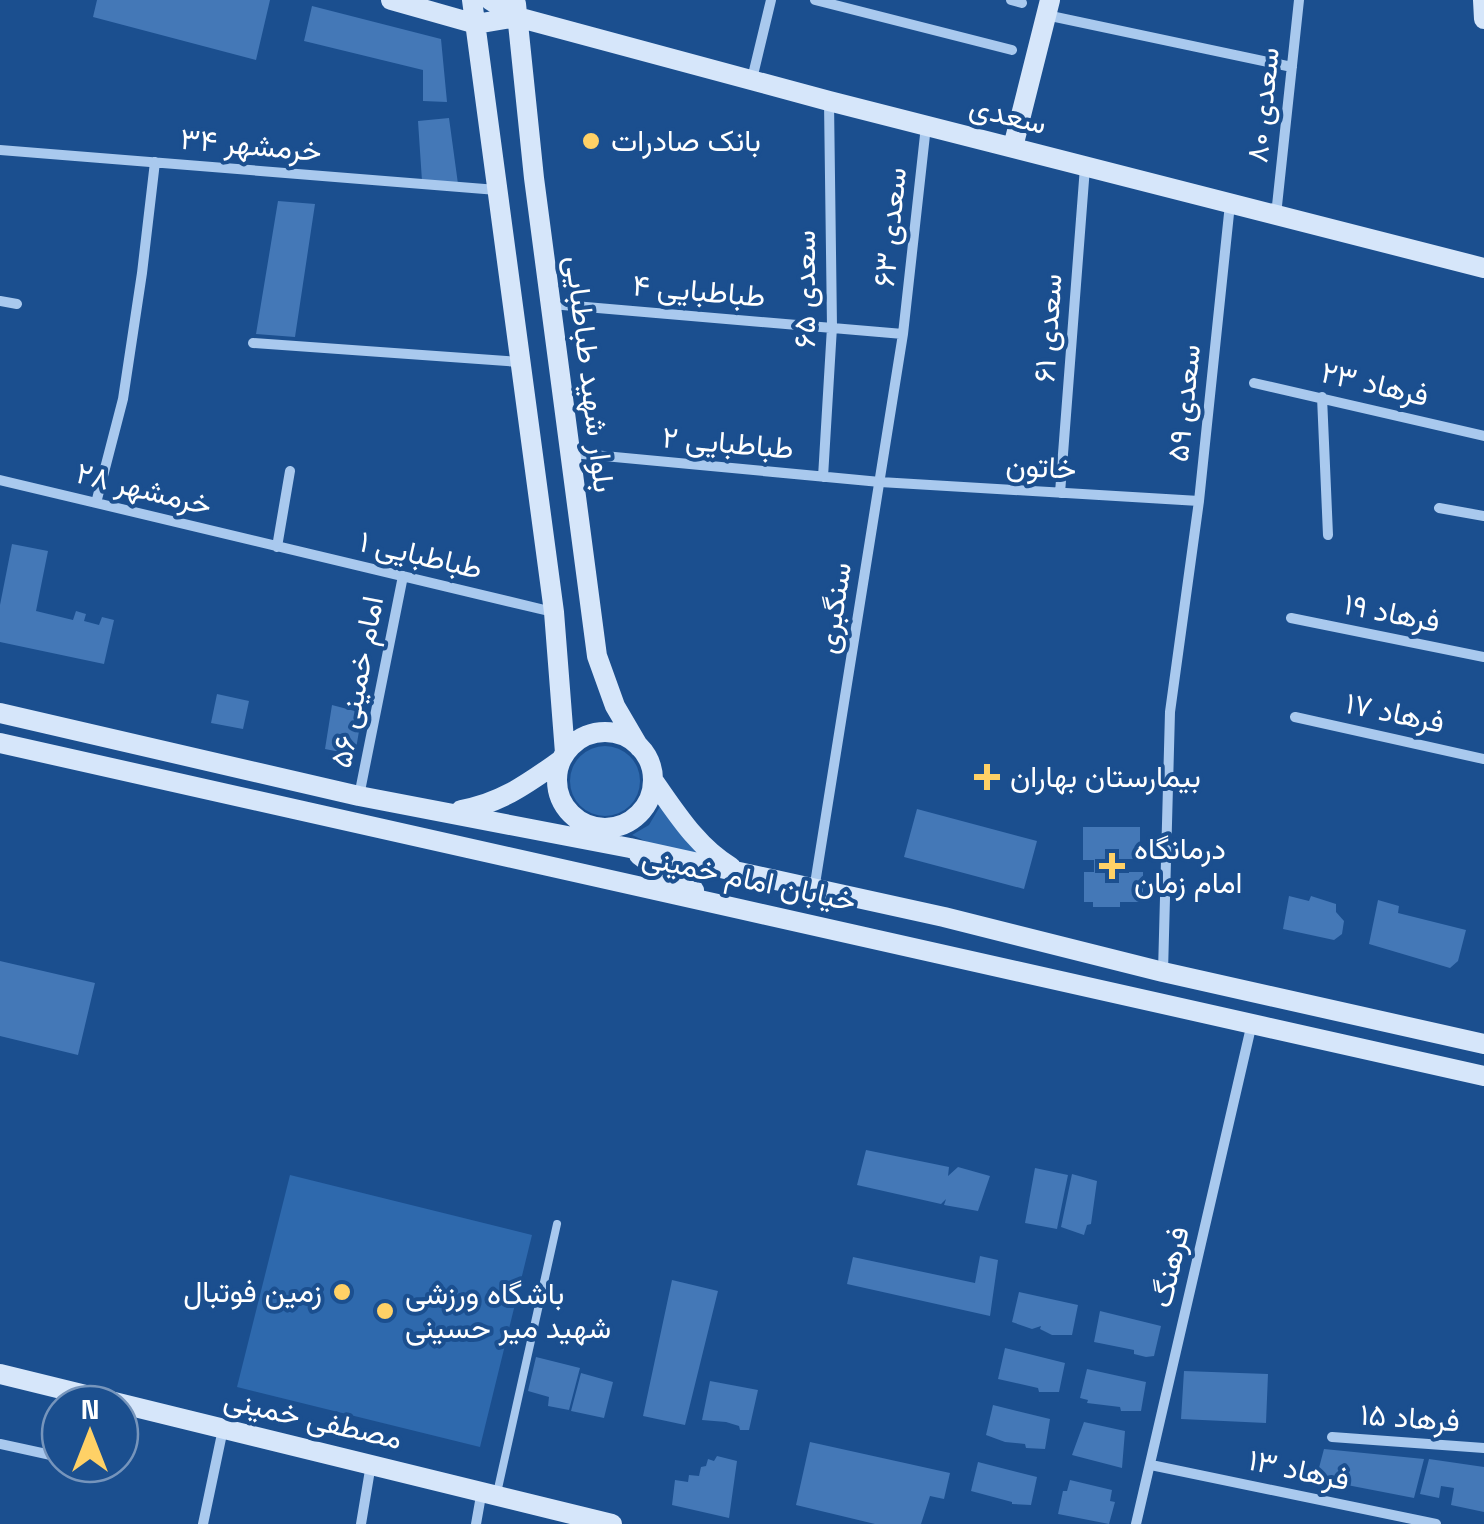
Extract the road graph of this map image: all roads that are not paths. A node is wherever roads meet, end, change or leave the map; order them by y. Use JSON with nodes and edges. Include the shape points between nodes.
{"nodes":[{"id":1,"x":390,"y":0,"type":"edge"},
{"id":2,"x":472,"y":0,"type":"edge"},
{"id":3,"x":490,"y":0,"type":"edge"},
{"id":4,"x":771,"y":0,"type":"edge"},
{"id":5,"x":816,"y":0,"type":"edge"},
{"id":6,"x":1299,"y":0,"type":"edge"},
{"id":7,"x":1483,"y":0,"type":"edge"},
{"id":8,"x":1048,"y":7,"type":"edge"},
{"id":9,"x":516,"y":8,"type":"edge"},
{"id":10,"x":1484,"y":20,"type":"edge"},
{"id":11,"x":476,"y":24,"type":"junction"},
{"id":12,"x":1012,"y":50,"type":"dead end"},
{"id":13,"x":1292,"y":67,"type":"junction"},
{"id":14,"x":752,"y":79,"type":"junction"},
{"id":15,"x":829,"y":101,"type":"junction"},
{"id":16,"x":926,"y":126,"type":"junction"},
{"id":17,"x":1013,"y":147,"type":"junction"},
{"id":18,"x":0,"y":150,"type":"edge"},
{"id":19,"x":155,"y":162,"type":"junction"},
{"id":20,"x":1085,"y":166,"type":"junction"},
{"id":21,"x":498,"y":190,"type":"junction"},
{"id":22,"x":1230,"y":204,"type":"junction"},
{"id":23,"x":1276,"y":215,"type":"junction"},
{"id":24,"x":1484,"y":268,"type":"edge"},
{"id":25,"x":0,"y":301,"type":"edge"},
{"id":26,"x":17,"y":304,"type":"dead end"},
{"id":27,"x":551,"y":304,"type":"junction"},
{"id":28,"x":832,"y":328,"type":"junction"},
{"id":29,"x":903,"y":334,"type":"junction"},
{"id":30,"x":253,"y":344,"type":"dead end"},
{"id":31,"x":521,"y":362,"type":"junction"},
{"id":32,"x":1254,"y":382,"type":"dead end"},
{"id":33,"x":1322,"y":397,"type":"junction"},
{"id":34,"x":1484,"y":436,"type":"edge"},
{"id":35,"x":572,"y":453,"type":"junction"},
{"id":36,"x":290,"y":472,"type":"dead end"},
{"id":37,"x":823,"y":477,"type":"junction"},
{"id":38,"x":0,"y":480,"type":"edge"},
{"id":39,"x":880,"y":482,"type":"junction"},
{"id":40,"x":1060,"y":493,"type":"junction"},
{"id":41,"x":1199,"y":501,"type":"junction"},
{"id":42,"x":96,"y":503,"type":"junction"},
{"id":43,"x":1439,"y":508,"type":"dead end"},
{"id":44,"x":1484,"y":516,"type":"edge"},
{"id":45,"x":1328,"y":535,"type":"dead end"},
{"id":46,"x":276,"y":548,"type":"junction"},
{"id":47,"x":403,"y":576,"type":"junction"},
{"id":48,"x":554,"y":612,"type":"junction"},
{"id":49,"x":1290,"y":618,"type":"dead end"},
{"id":50,"x":1484,"y":657,"type":"edge"},
{"id":51,"x":0,"y":713,"type":"edge"},
{"id":52,"x":1295,"y":717,"type":"dead end"},
{"id":53,"x":0,"y":743,"type":"edge"},
{"id":54,"x":640,"y":746,"type":"junction"},
{"id":55,"x":563,"y":757,"type":"junction"},
{"id":56,"x":1484,"y":758,"type":"edge"},
{"id":57,"x":653,"y":780,"type":"junction"},
{"id":58,"x":359,"y":796,"type":"junction"},
{"id":59,"x":448,"y":813,"type":"junction"},
{"id":60,"x":589,"y":830,"type":"junction"},
{"id":61,"x":630,"y":848,"type":"junction"},
{"id":62,"x":532,"y":864,"type":"junction"},
{"id":63,"x":746,"y":875,"type":"junction"},
{"id":64,"x":814,"y":890,"type":"junction"},
{"id":65,"x":721,"y":903,"type":"junction"},
{"id":66,"x":1163,"y":972,"type":"junction"},
{"id":67,"x":1252,"y":1022,"type":"junction"},
{"id":68,"x":1484,"y":1044,"type":"edge"},
{"id":69,"x":1484,"y":1076,"type":"edge"},
{"id":70,"x":557,"y":1224,"type":"dead end"},
{"id":71,"x":0,"y":1374,"type":"edge"},
{"id":72,"x":40,"y":1386,"type":"edge"},
{"id":73,"x":140,"y":1410,"type":"edge"},
{"id":74,"x":224,"y":1428,"type":"junction"},
{"id":75,"x":1332,"y":1437,"type":"dead end"},
{"id":76,"x":0,"y":1444,"type":"edge"},
{"id":77,"x":1484,"y":1448,"type":"edge"},
{"id":78,"x":40,"y":1453,"type":"edge"},
{"id":79,"x":371,"y":1463,"type":"junction"},
{"id":80,"x":1151,"y":1465,"type":"junction"},
{"id":81,"x":489,"y":1492,"type":"junction"},
{"id":82,"x":202,"y":1524,"type":"edge"},
{"id":83,"x":361,"y":1524,"type":"edge"},
{"id":84,"x":476,"y":1524,"type":"edge"},
{"id":85,"x":612,"y":1524,"type":"edge"},
{"id":86,"x":1136,"y":1524,"type":"edge"},
{"id":87,"x":1436,"y":1524,"type":"edge"}],
"edges":[{"from":1,"to":11,"type":"main road"},
{"from":2,"to":11,"type":"main road"},
{"from":3,"to":9,"type":"main road"},
{"from":4,"to":14,"type":"street"},
{"from":5,"to":12,"type":"street"},
{"from":6,"to":13,"type":"street","name":"سعدی ۸۰"},
{"from":7,"to":10,"type":"main road"},
{"from":8,"to":13,"type":"street"},
{"from":8,"to":17,"type":"main road"},
{"from":9,"to":11,"type":"main road"},
{"from":9,"to":14,"type":"main road","name":"سعدی"},
{"from":9,"to":27,"type":"main road","name":"بلوار شهید طباطبایی"},
{"from":11,"to":21,"type":"main road"},
{"from":13,"to":23,"type":"street","name":"سعدی ۸۰"},
{"from":14,"to":15,"type":"main road","name":"سعدی"},
{"from":15,"to":16,"type":"main road","name":"سعدی"},
{"from":15,"to":28,"type":"street","name":"سعدی ۶۵"},
{"from":16,"to":17,"type":"main road","name":"سعدی"},
{"from":16,"to":29,"type":"street","name":"سعدی ۶۳"},
{"from":17,"to":20,"type":"main road","name":"سعدی"},
{"from":18,"to":19,"type":"street","name":"خرمشهر ۳۴"},
{"from":19,"to":21,"type":"street","name":"خرمشهر ۳۴"},
{"from":19,"to":42,"type":"street","via":[[122,398]]},
{"from":20,"to":22,"type":"main road","name":"سعدی"},
{"from":20,"to":40,"type":"street","name":"سعدی ۶۱"},
{"from":21,"to":31,"type":"main road"},
{"from":22,"to":23,"type":"main road","name":"سعدی"},
{"from":22,"to":41,"type":"street","name":"سعدی ۵۹"},
{"from":23,"to":24,"type":"main road","name":"سعدی"},
{"from":25,"to":26,"type":"street"},
{"from":27,"to":28,"type":"street","name":"طباطبایی ۴"},
{"from":27,"to":35,"type":"main road","name":"بلوار شهید طباطبایی"},
{"from":28,"to":29,"type":"street","name":"طباطبایی ۴"},
{"from":28,"to":37,"type":"street","name":"سعدی ۶۵"},
{"from":29,"to":39,"type":"street","name":"سنگبری"},
{"from":30,"to":31,"type":"street"},
{"from":31,"to":48,"type":"main road"},
{"from":32,"to":33,"type":"street","name":"فرهاد ۲۳"},
{"from":33,"to":34,"type":"street","name":"فرهاد ۲۳"},
{"from":33,"to":45,"type":"street"},
{"from":35,"to":37,"type":"street","name":"طباطبایی ۲"},
{"from":35,"to":54,"type":"main road","name":"بلوار شهید طباطبایی","via":[[596,656],[614,706]]},
{"from":36,"to":46,"type":"street"},
{"from":37,"to":39,"type":"street","name":"طباطبایی ۲"},
{"from":38,"to":42,"type":"street","name":"خرمشهر ۲۸"},
{"from":39,"to":40,"type":"street","name":"خاتون"},
{"from":39,"to":64,"type":"street","name":"سنگبری"},
{"from":40,"to":41,"type":"street","name":"خاتون"},
{"from":41,"to":66,"type":"street","name":"سعدی ۵۹","via":[[1170,712]]},
{"from":42,"to":46,"type":"street","name":"خرمشهر ۲۸"},
{"from":43,"to":44,"type":"street"},
{"from":46,"to":47,"type":"street","name":"طباطبایی ۱"},
{"from":47,"to":48,"type":"street","name":"طباطبایی ۱"},
{"from":47,"to":58,"type":"street","name":"امام خمینی ۵۶"},
{"from":48,"to":55,"type":"main road"},
{"from":49,"to":50,"type":"street","name":"فرهاد ۱۹"},
{"from":51,"to":58,"type":"main road","name":"خیابان امام خمینی"},
{"from":52,"to":56,"type":"street","name":"فرهاد ۱۷"},
{"from":53,"to":62,"type":"main road","name":"خیابان امام خمینی"},
{"from":54,"to":55,"type":"main road","via":[[626,736],[592,734]]},
{"from":54,"to":57,"type":"main road"},
{"from":55,"to":59,"type":"main road","via":[[508,797]]},
{"from":55,"to":60,"type":"main road","via":[[556,775],[564,805]]},
{"from":57,"to":60,"type":"main road","via":[[644,808],[621,825]]},
{"from":57,"to":63,"type":"main road","via":[[718,859]]},
{"from":58,"to":59,"type":"main road","name":"خیابان امام خمینی"},
{"from":59,"to":60,"type":"main road","name":"خیابان امام خمینی"},
{"from":60,"to":61,"type":"main road"},
{"from":60,"to":61,"type":"main road","name":"خیابان امام خمینی"},
{"from":60,"to":62,"type":"main road"},
{"from":61,"to":63,"type":"main road","name":"خیابان امام خمینی"},
{"from":61,"to":65,"type":"main road"},
{"from":62,"to":65,"type":"main road","name":"خیابان امام خمینی"},
{"from":63,"to":64,"type":"main road","name":"خیابان امام خمینی"},
{"from":64,"to":66,"type":"main road","name":"خیابان امام خمینی"},
{"from":65,"to":67,"type":"main road","name":"خیابان امام خمینی"},
{"from":66,"to":68,"type":"main road","name":"خیابان امام خمینی"},
{"from":67,"to":69,"type":"main road","name":"خیابان امام خمینی"},
{"from":67,"to":80,"type":"street","name":"فرهنگ"},
{"from":70,"to":81,"type":"lane"},
{"from":71,"to":72,"type":"main road","name":"مصطفی خمینی"},
{"from":73,"to":74,"type":"main road","name":"مصطفی خمینی"},
{"from":74,"to":79,"type":"main road","name":"مصطفی خمینی"},
{"from":74,"to":82,"type":"street"},
{"from":75,"to":77,"type":"street","name":"فرهاد ۱۵"},
{"from":76,"to":78,"type":"street"},
{"from":79,"to":81,"type":"main road","name":"مصطفی خمینی"},
{"from":79,"to":83,"type":"street"},
{"from":80,"to":86,"type":"street","name":"فرهنگ"},
{"from":80,"to":87,"type":"street","name":"فرهاد ۱۳"},
{"from":81,"to":84,"type":"street"},
{"from":81,"to":85,"type":"main road","name":"مصطفی خمینی"}]}
